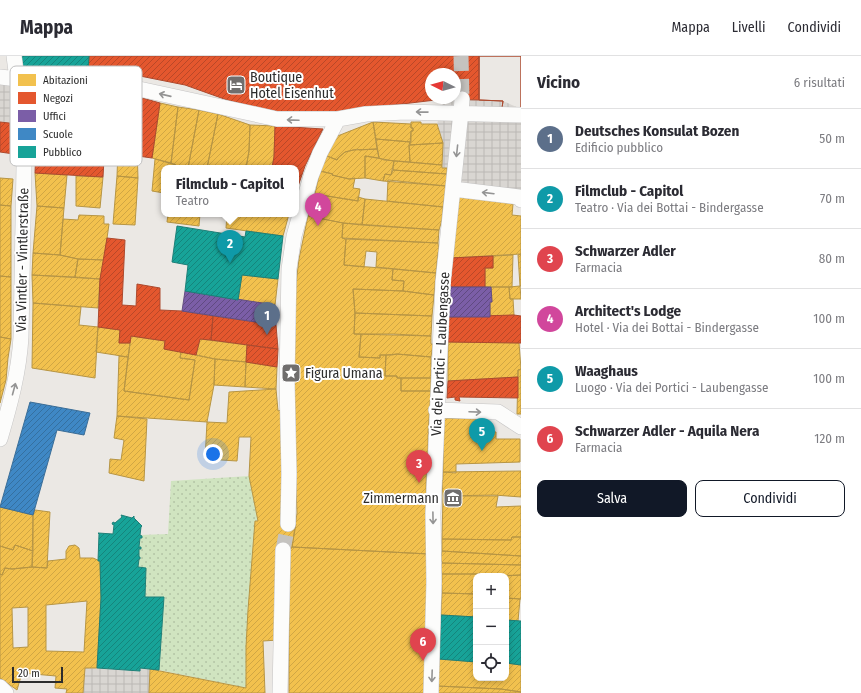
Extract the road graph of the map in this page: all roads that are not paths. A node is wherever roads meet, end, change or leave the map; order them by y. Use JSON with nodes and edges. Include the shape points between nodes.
{"nodes":[{"id":1,"x":14,"y":56,"type":"edge"},
{"id":2,"x":15,"y":66,"type":"edge"},
{"id":3,"x":0,"y":77,"type":"edge"},
{"id":4,"x":10,"y":78,"type":"edge"},
{"id":5,"x":142,"y":90,"type":"edge"},
{"id":6,"x":461,"y":106,"type":"junction"},
{"id":7,"x":521,"y":115,"type":"edge"},
{"id":8,"x":338,"y":119,"type":"junction"},
{"id":9,"x":24,"y":166,"type":"edge"},
{"id":10,"x":453,"y":189,"type":"junction"},
{"id":11,"x":521,"y":200,"type":"edge"},
{"id":12,"x":436,"y":410,"type":"junction"},
{"id":13,"x":521,"y":427,"type":"edge"},
{"id":14,"x":2,"y":432,"type":"edge"},
{"id":15,"x":288,"y":524,"type":"tunnel mouth"},
{"id":16,"x":283,"y":550,"type":"tunnel mouth"},
{"id":17,"x":0,"y":687,"type":"edge"},
{"id":18,"x":6,"y":693,"type":"edge"},
{"id":19,"x":280,"y":693,"type":"edge"},
{"id":20,"x":431,"y":693,"type":"edge"}],
"edges":[{"from":1,"to":2,"type":"street","name":"Via Vintler - Vintlerstraße"},
{"from":3,"to":4,"type":"street"},
{"from":8,"to":5,"type":"street","one_way":true,"via":[[272,118]]},
{"from":6,"to":7,"type":"street"},
{"from":6,"to":8,"type":"street","one_way":true},
{"from":6,"to":10,"type":"street","name":"Via dei Portici - Laubengasse","one_way":true},
{"from":8,"to":15,"type":"street","via":[[311,176],[294,236],[289,269]]},
{"from":14,"to":9,"type":"street","name":"Via Vintler - Vintlerstraße","one_way":true,"via":[[20,357]]},
{"from":11,"to":10,"type":"street","one_way":true,"via":[[519,197]]},
{"from":10,"to":12,"type":"street","name":"Via dei Portici - Laubengasse","via":[[443,282]]},
{"from":12,"to":13,"type":"street","one_way":true,"via":[[498,412]]},
{"from":12,"to":20,"type":"street","name":"Via dei Portici - Laubengasse","one_way":true},
{"from":16,"to":19,"type":"street"},
{"from":17,"to":18,"type":"street"}]}
